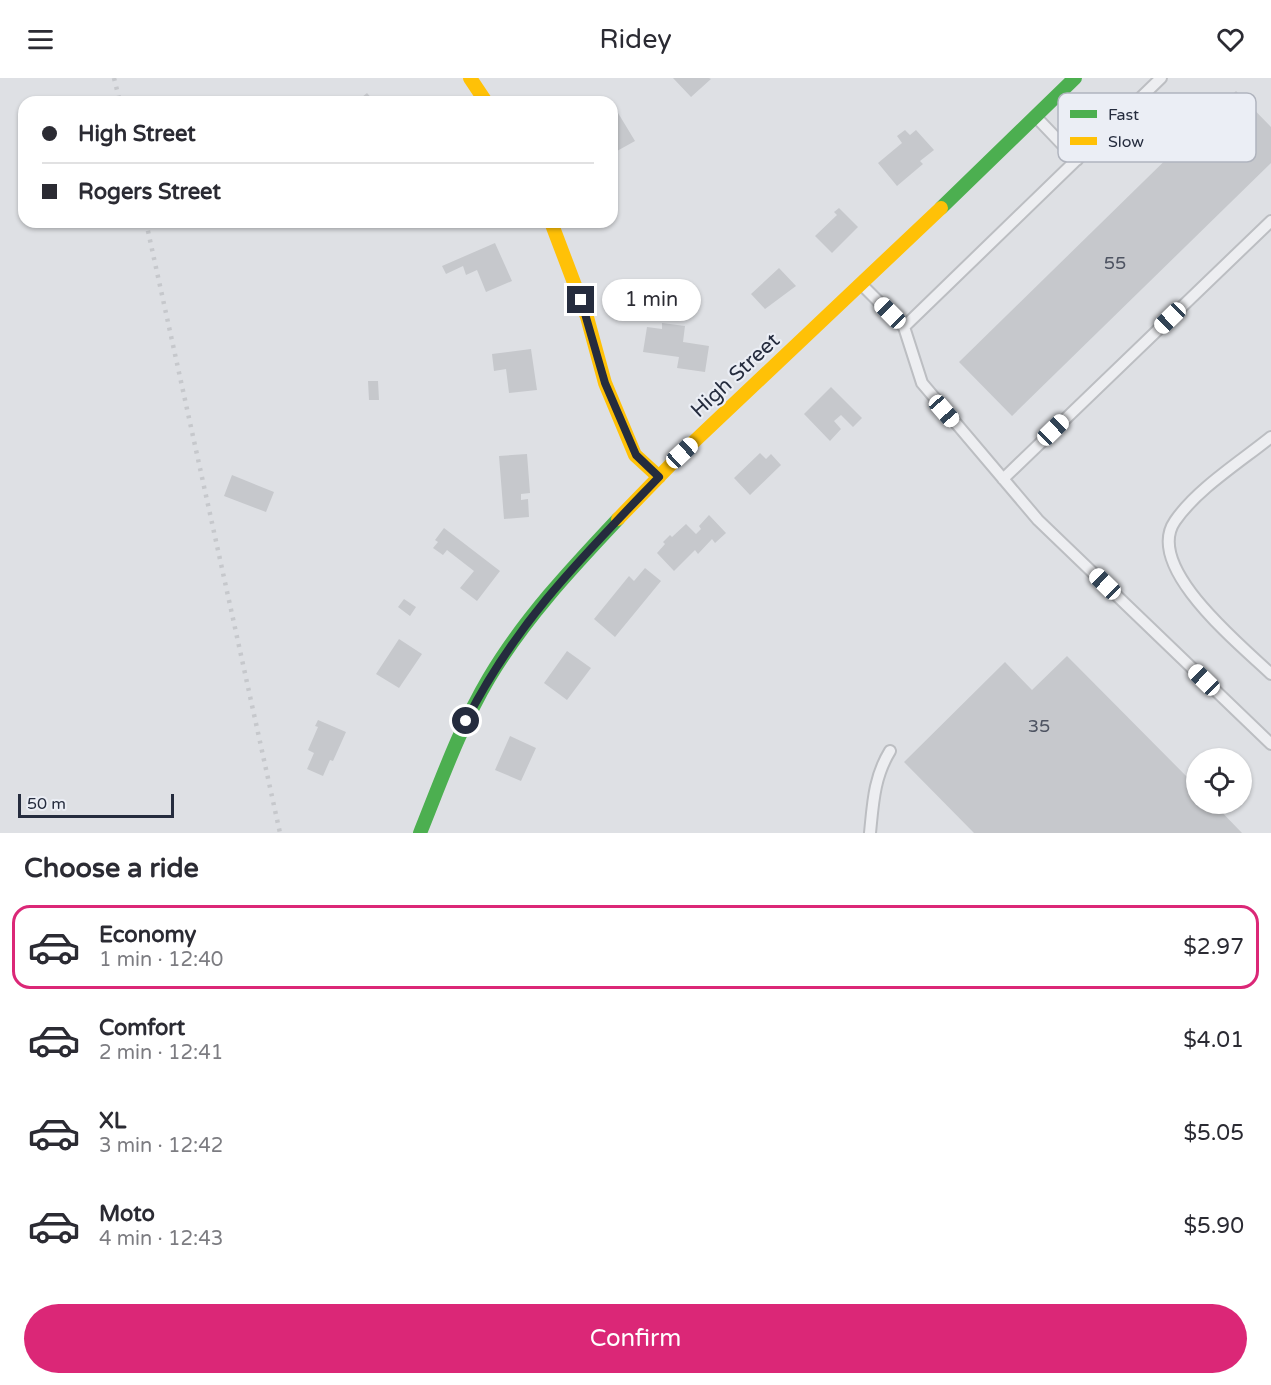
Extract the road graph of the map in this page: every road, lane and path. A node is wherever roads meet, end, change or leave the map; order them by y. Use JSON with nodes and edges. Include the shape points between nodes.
{"nodes":[{"id":1,"x":470,"y":78,"type":"edge"},
{"id":2,"x":1075,"y":78,"type":"edge"},
{"id":3,"x":1161,"y":78,"type":"edge"},
{"id":4,"x":1060,"y":93,"type":"edge"},
{"id":5,"x":1146,"y":93,"type":"edge"},
{"id":6,"x":1058,"y":95,"type":"edge"},
{"id":7,"x":482,"y":96,"type":"edge"},
{"id":8,"x":1036,"y":117,"type":"junction"},
{"id":9,"x":1058,"y":140,"type":"edge"},
{"id":10,"x":1075,"y":162,"type":"edge"},
{"id":11,"x":1271,"y":221,"type":"edge"},
{"id":12,"x":553,"y":228,"type":"edge"},
{"id":13,"x":862,"y":285,"type":"junction"},
{"id":14,"x":904,"y":327,"type":"junction"},
{"id":15,"x":1271,"y":437,"type":"edge"},
{"id":16,"x":659,"y":477,"type":"junction"},
{"id":17,"x":1003,"y":479,"type":"junction"},
{"id":18,"x":1271,"y":674,"type":"edge"},
{"id":19,"x":1271,"y":744,"type":"edge"},
{"id":20,"x":890,"y":751,"type":"dead end"},
{"id":21,"x":420,"y":833,"type":"edge"},
{"id":22,"x":870,"y":833,"type":"edge"}],
"edges":[{"from":1,"to":7,"type":"main road"},
{"from":2,"to":4,"type":"main road","name":"High Street"},
{"from":3,"to":5,"type":"lane"},
{"from":6,"to":8,"type":"main road","name":"High Street"},
{"from":8,"to":9,"type":"lane"},
{"from":8,"to":13,"type":"main road","name":"High Street"},
{"from":10,"to":14,"type":"lane"},
{"from":11,"to":17,"type":"lane"},
{"from":12,"to":16,"type":"main road","via":[[587,317],[613,403],[636,455]]},
{"from":13,"to":14,"type":"lane"},
{"from":13,"to":16,"type":"main road","name":"High Street"},
{"from":14,"to":17,"type":"lane","via":[[922,383]]},
{"from":15,"to":18,"type":"lane","via":[[1195,498],[1173,523],[1168,543],[1188,591]]},
{"from":16,"to":21,"type":"main road","name":"High Street","via":[[562,578],[506,651],[459,735]]},
{"from":17,"to":19,"type":"lane","via":[[1038,520]]},
{"from":20,"to":22,"type":"lane","via":[[874,787]]}]}
